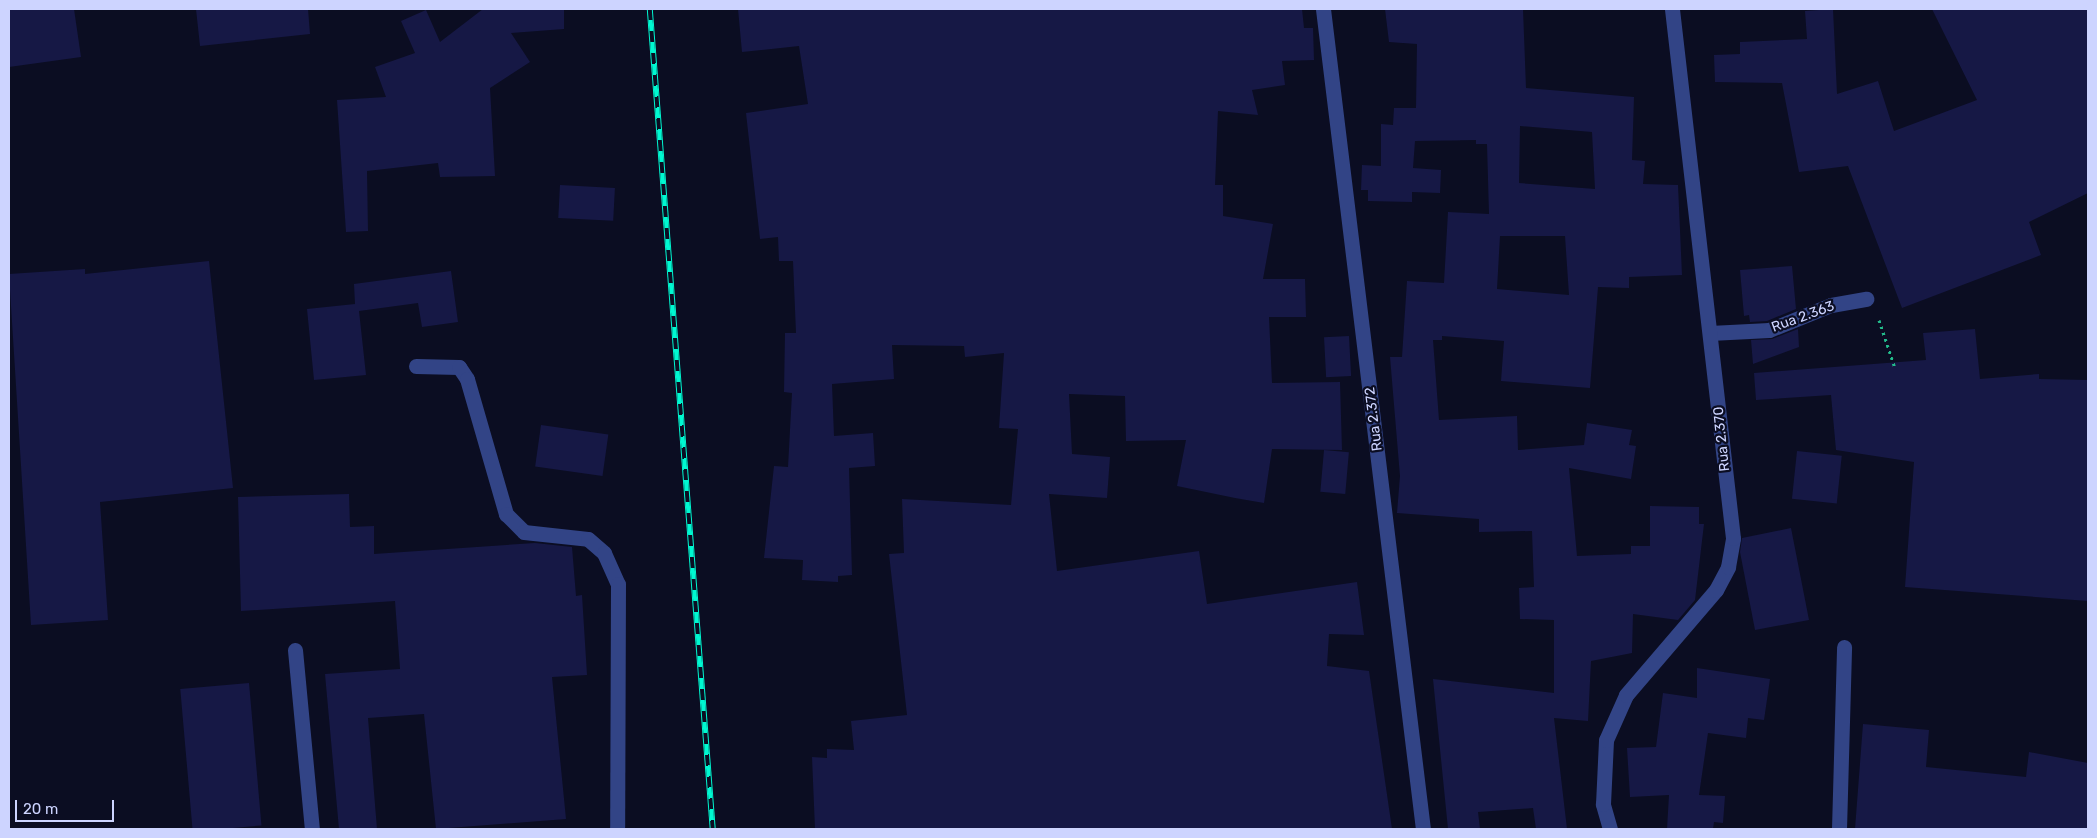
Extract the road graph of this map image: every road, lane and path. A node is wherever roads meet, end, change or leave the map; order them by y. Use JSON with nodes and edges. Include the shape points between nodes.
{"nodes":[{"id":1,"x":1323,"y":9,"type":"edge"},
{"id":2,"x":1672,"y":9,"type":"edge"},
{"id":3,"x":1866,"y":299,"type":"joint"},
{"id":4,"x":1710,"y":333,"type":"junction"},
{"id":5,"x":416,"y":366,"type":"dead end"},
{"id":6,"x":1896,"y":368,"type":"dead end"},
{"id":7,"x":1844,"y":648,"type":"dead end"},
{"id":8,"x":295,"y":650,"type":"dead end"},
{"id":9,"x":312,"y":829,"type":"edge"},
{"id":10,"x":617,"y":829,"type":"edge"},
{"id":11,"x":1423,"y":829,"type":"edge"},
{"id":12,"x":1610,"y":829,"type":"edge"},
{"id":13,"x":1839,"y":829,"type":"edge"}],
"edges":[{"from":1,"to":11,"type":"street","name":"Rua 2.372"},
{"from":2,"to":4,"type":"street","name":"Rua 2.370"},
{"from":3,"to":4,"type":"street","name":"Rua 2.363","via":[[1832,304],[1769,330]]},
{"from":3,"to":6,"type":"path","via":[[1893,350]]},
{"from":4,"to":12,"type":"street","name":"Rua 2.370","via":[[1733,538],[1728,567],[1716,590],[1622,704],[1606,740],[1603,804]]},
{"from":5,"to":10,"type":"street","via":[[459,366],[467,379],[506,514],[524,532],[588,539],[604,552],[618,584]]},
{"from":7,"to":13,"type":"street"},
{"from":8,"to":9,"type":"street"}]}
